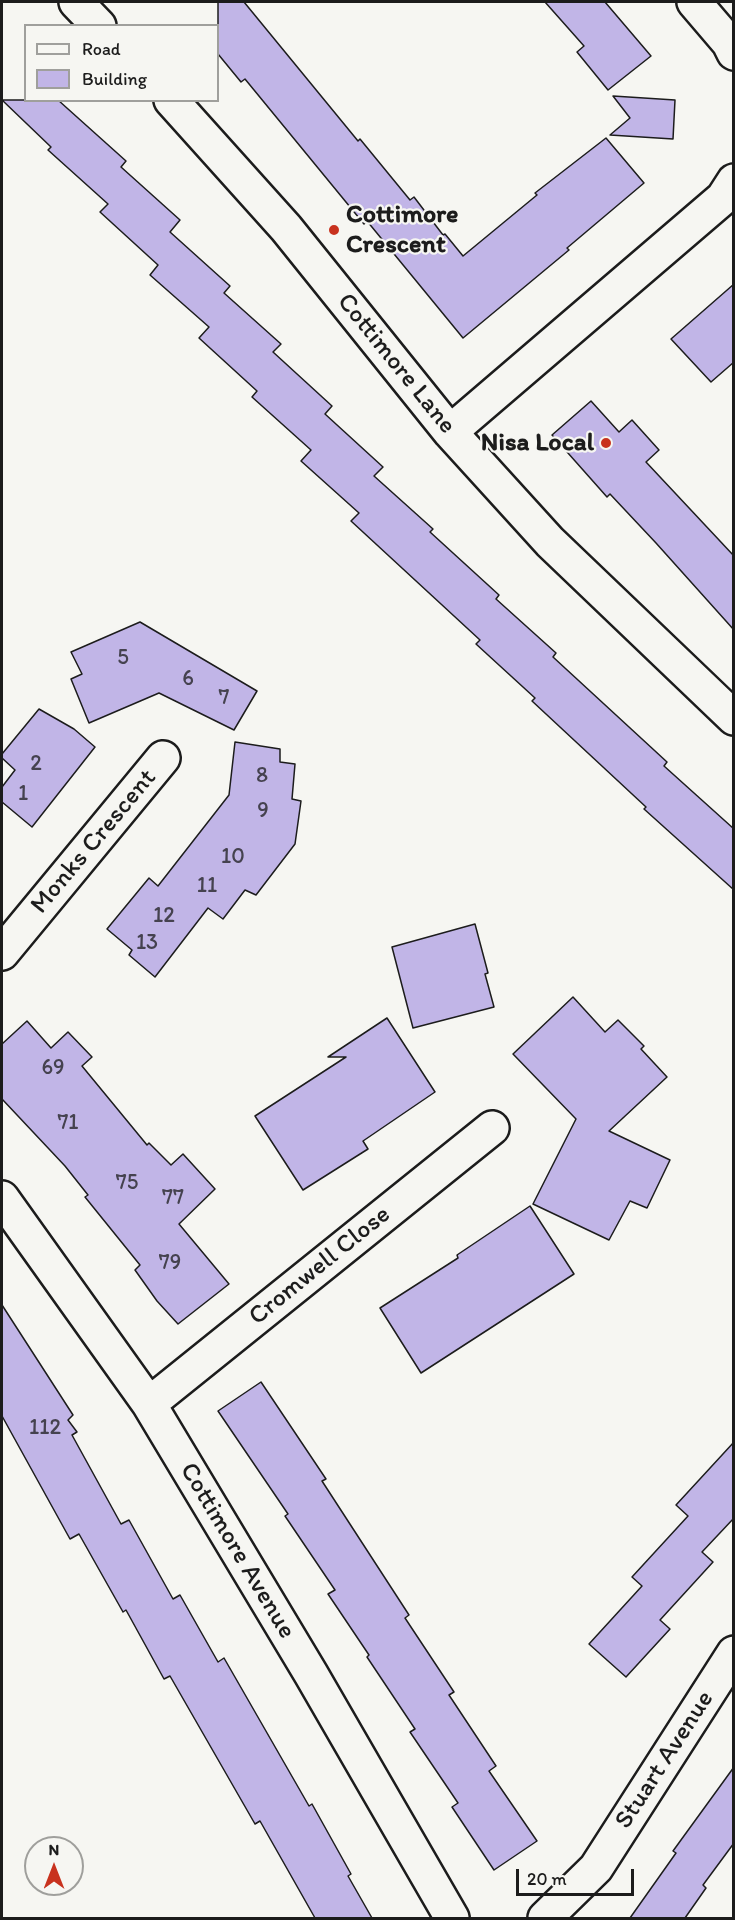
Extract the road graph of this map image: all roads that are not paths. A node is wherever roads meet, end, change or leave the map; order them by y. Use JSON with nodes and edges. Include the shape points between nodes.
{"nodes":[{"id":1,"x":76,"y":2,"type":"edge"},
{"id":2,"x":694,"y":2,"type":"edge"},
{"id":3,"x":97,"y":24,"type":"edge"},
{"id":4,"x":734,"y":53,"type":"edge"},
{"id":5,"x":173,"y":102,"type":"edge"},
{"id":6,"x":734,"y":180,"type":"edge"},
{"id":7,"x":450,"y":432,"type":"junction"},
{"id":8,"x":734,"y":718,"type":"edge"},
{"id":9,"x":163,"y":758,"type":"dead end"},
{"id":10,"x":2,"y":953,"type":"edge"},
{"id":11,"x":492,"y":1128,"type":"dead end"},
{"id":12,"x":2,"y":1198,"type":"edge"},
{"id":13,"x":148,"y":1404,"type":"junction"},
{"id":14,"x":734,"y":1653,"type":"edge"},
{"id":15,"x":452,"y":1918,"type":"edge"},
{"id":16,"x":545,"y":1918,"type":"edge"}],
"edges":[{"from":1,"to":3,"type":"street"},
{"from":2,"to":4,"type":"street"},
{"from":5,"to":7,"type":"street","name":"Cottimore Lane","via":[[286,228]]},
{"from":6,"to":7,"type":"street","via":[[723,198]]},
{"from":7,"to":8,"type":"street","name":"Cottimore Lane","via":[[550,542]]},
{"from":9,"to":10,"type":"street","name":"Monks Crescent"},
{"from":11,"to":13,"type":"street","name":"Cromwell Close"},
{"from":12,"to":13,"type":"street","name":"Cottimore Avenue"},
{"from":13,"to":15,"type":"street","name":"Cottimore Avenue","via":[[312,1674]]},
{"from":14,"to":16,"type":"street","name":"Stuart Avenue","via":[[596,1868]]}]}
